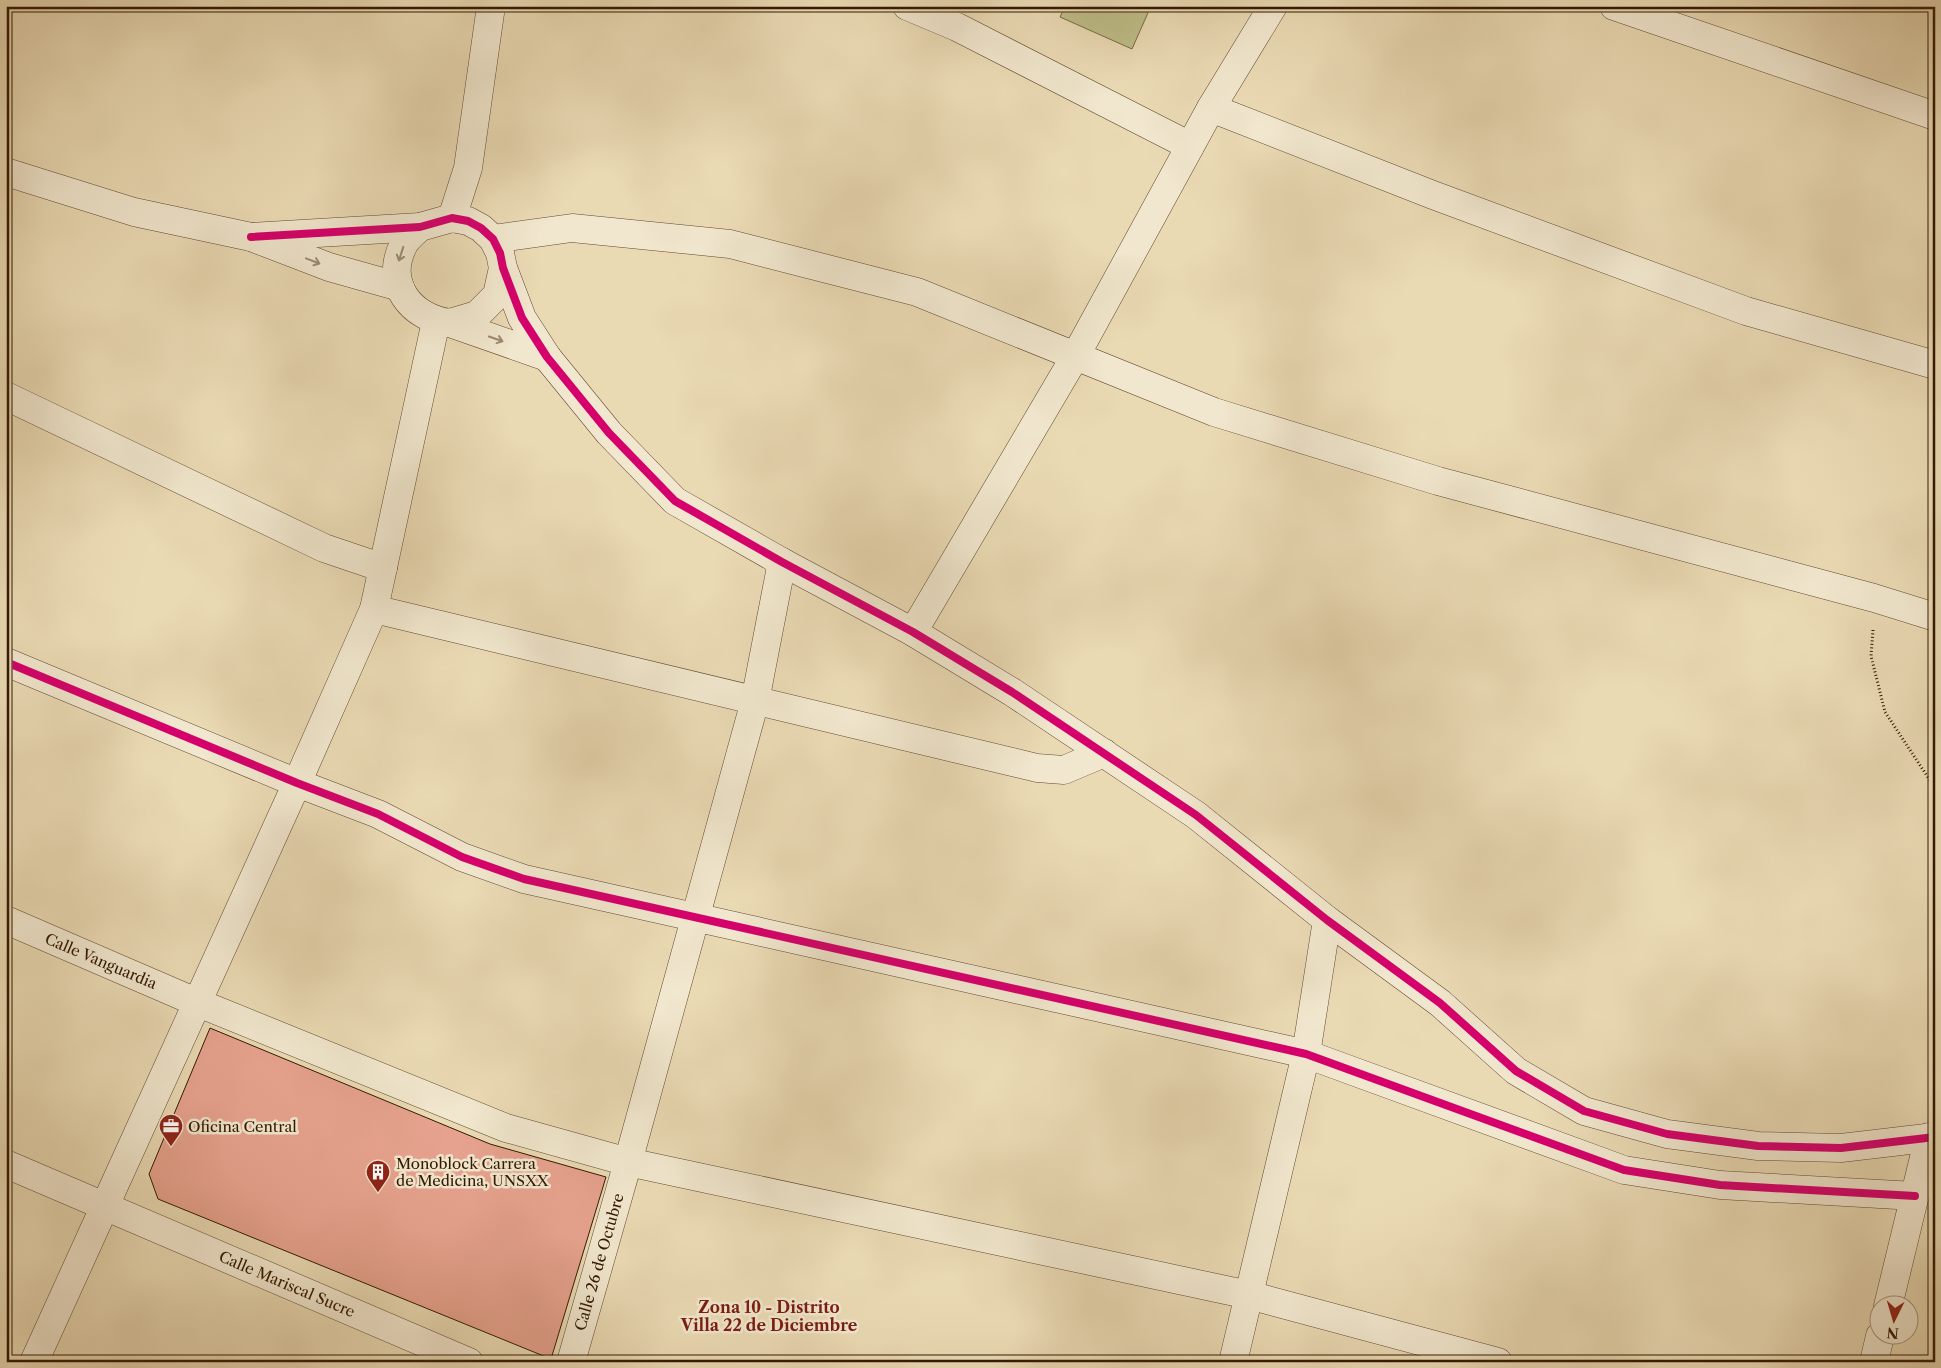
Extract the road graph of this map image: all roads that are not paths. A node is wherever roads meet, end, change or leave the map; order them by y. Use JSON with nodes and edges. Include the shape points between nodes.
{"nodes":[{"id":1,"x":490,"y":6,"type":"edge"},
{"id":2,"x":907,"y":6,"type":"edge"},
{"id":3,"x":1273,"y":6,"type":"edge"},
{"id":4,"x":1614,"y":6,"type":"edge"},
{"id":5,"x":1211,"y":108,"type":"junction"},
{"id":6,"x":1935,"y":116,"type":"edge"},
{"id":7,"x":1190,"y":146,"type":"junction"},
{"id":8,"x":6,"y":172,"type":"edge"},
{"id":9,"x":452,"y":218,"type":"junction"},
{"id":10,"x":420,"y":227,"type":"junction"},
{"id":11,"x":251,"y":237,"type":"junction"},
{"id":12,"x":493,"y":239,"type":"junction"},
{"id":13,"x":503,"y":268,"type":"junction"},
{"id":14,"x":400,"y":287,"type":"junction"},
{"id":15,"x":443,"y":322,"type":"junction"},
{"id":16,"x":1076,"y":355,"type":"junction"},
{"id":17,"x":547,"y":357,"type":"junction"},
{"id":18,"x":1935,"y":365,"type":"edge"},
{"id":19,"x":6,"y":396,"type":"edge"},
{"id":20,"x":782,"y":562,"type":"junction"},
{"id":21,"x":383,"y":568,"type":"junction"},
{"id":22,"x":374,"y":609,"type":"junction"},
{"id":23,"x":1935,"y":617,"type":"edge"},
{"id":24,"x":913,"y":632,"type":"junction"},
{"id":25,"x":6,"y":662,"type":"edge"},
{"id":26,"x":755,"y":701,"type":"junction"},
{"id":27,"x":1104,"y":753,"type":"junction"},
{"id":28,"x":297,"y":783,"type":"junction"},
{"id":29,"x":694,"y":918,"type":"junction"},
{"id":30,"x":6,"y":920,"type":"edge"},
{"id":31,"x":1327,"y":920,"type":"junction"},
{"id":32,"x":196,"y":1002,"type":"junction"},
{"id":33,"x":1306,"y":1054,"type":"junction"},
{"id":34,"x":1932,"y":1137,"type":"edge"},
{"id":35,"x":628,"y":1162,"type":"junction"},
{"id":36,"x":6,"y":1164,"type":"edge"},
{"id":37,"x":1915,"y":1196,"type":"junction"},
{"id":38,"x":104,"y":1207,"type":"junction"},
{"id":39,"x":1250,"y":1295,"type":"junction"},
{"id":40,"x":1890,"y":1296,"type":"edge"},
{"id":41,"x":1878,"y":1346,"type":"edge"},
{"id":42,"x":34,"y":1362,"type":"edge"},
{"id":43,"x":470,"y":1362,"type":"edge"},
{"id":44,"x":570,"y":1362,"type":"edge"},
{"id":45,"x":1233,"y":1362,"type":"edge"},
{"id":46,"x":1498,"y":1362,"type":"edge"},
{"id":47,"x":1874,"y":1362,"type":"edge"}],
"edges":[{"from":1,"to":9,"type":"street","via":[[468,168]]},
{"from":2,"to":7,"type":"street","via":[[956,27]]},
{"from":3,"to":5,"type":"street"},
{"from":4,"to":6,"type":"street"},
{"from":5,"to":7,"type":"street"},
{"from":5,"to":18,"type":"street","via":[[1442,199],[1746,311]]},
{"from":7,"to":16,"type":"street"},
{"from":8,"to":11,"type":"street","via":[[134,212]]},
{"from":9,"to":10,"type":"street"},
{"from":9,"to":12,"type":"street","via":[[482,228]]},
{"from":10,"to":11,"type":"street"},
{"from":10,"to":14,"type":"street","one_way":true,"via":[[404,244],[399,258]]},
{"from":11,"to":14,"type":"street","one_way":true,"via":[[329,266]]},
{"from":12,"to":13,"type":"street"},
{"from":12,"to":16,"type":"street","via":[[572,228],[730,244],[917,292]]},
{"from":13,"to":15,"type":"street","via":[[497,295],[478,315]]},
{"from":13,"to":17,"type":"street","via":[[522,318]]},
{"from":14,"to":15,"type":"street","via":[[420,314]]},
{"from":15,"to":17,"type":"street","one_way":true},
{"from":15,"to":21,"type":"street"},
{"from":16,"to":23,"type":"street","via":[[1214,412],[1438,481]]},
{"from":16,"to":24,"type":"street"},
{"from":17,"to":20,"type":"street","via":[[608,433],[675,501]]},
{"from":19,"to":21,"type":"street","via":[[324,548]]},
{"from":20,"to":24,"type":"street"},
{"from":20,"to":26,"type":"street","name":"Calle 26 de Octubre"},
{"from":21,"to":22,"type":"street"},
{"from":22,"to":26,"type":"street"},
{"from":22,"to":28,"type":"street"},
{"from":24,"to":27,"type":"street"},
{"from":25,"to":28,"type":"street"},
{"from":26,"to":27,"type":"street","via":[[1037,768],[1064,770]]},
{"from":26,"to":29,"type":"street","name":"Calle 26 de Octubre"},
{"from":27,"to":31,"type":"street","via":[[1196,815]]},
{"from":28,"to":29,"type":"street","via":[[378,814],[462,857],[524,879]]},
{"from":28,"to":32,"type":"street"},
{"from":29,"to":33,"type":"street"},
{"from":29,"to":35,"type":"street","name":"Calle 26 de Octubre"},
{"from":30,"to":32,"type":"street","name":"Calle Vanguardia"},
{"from":31,"to":33,"type":"street"},
{"from":31,"to":34,"type":"street","via":[[1440,1003],[1516,1071],[1584,1111],[1666,1134],[1758,1146],[1841,1148]]},
{"from":32,"to":35,"type":"street","name":"Calle Vanguardia","via":[[506,1128]]},
{"from":32,"to":38,"type":"street"},
{"from":33,"to":37,"type":"street","via":[[1624,1170],[1720,1185]]},
{"from":33,"to":39,"type":"street"},
{"from":34,"to":37,"type":"street"},
{"from":35,"to":39,"type":"street","name":"Calle Vanguardia"},
{"from":35,"to":44,"type":"street","name":"Calle 26 de Octubre"},
{"from":36,"to":38,"type":"street","name":"Calle Mariscal Sucre"},
{"from":37,"to":40,"type":"street"},
{"from":38,"to":42,"type":"street"},
{"from":38,"to":43,"type":"street","name":"Calle Mariscal Sucre"},
{"from":39,"to":45,"type":"street"},
{"from":39,"to":46,"type":"street","name":"Calle Vanguardia"},
{"from":41,"to":47,"type":"street"}]}
